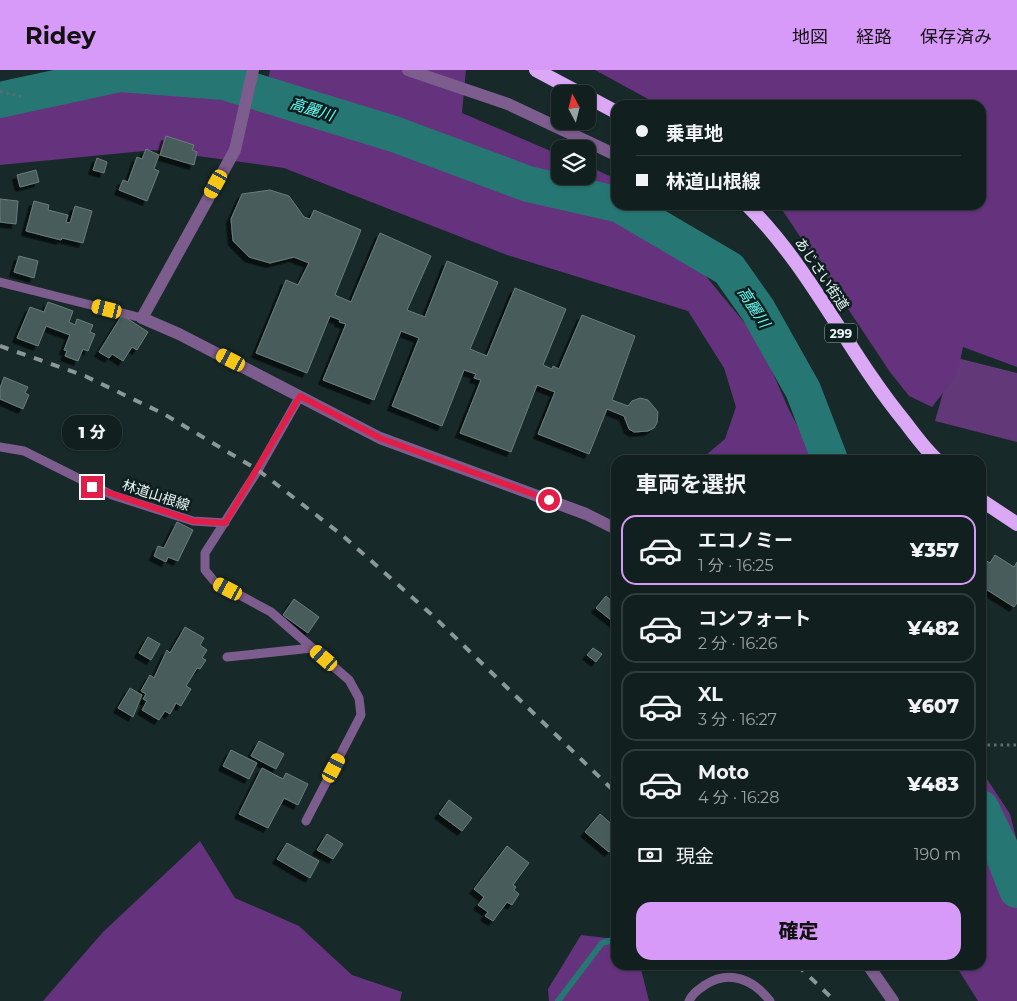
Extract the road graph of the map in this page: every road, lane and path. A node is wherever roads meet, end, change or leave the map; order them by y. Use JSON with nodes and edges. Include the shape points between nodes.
{"nodes":[{"id":1,"x":253,"y":70,"type":"edge"},
{"id":2,"x":408,"y":70,"type":"edge"},
{"id":3,"x":536,"y":70,"type":"edge"},
{"id":4,"x":564,"y":85,"type":"edge"},
{"id":5,"x":0,"y":91,"type":"edge"},
{"id":6,"x":22,"y":97,"type":"dead end"},
{"id":7,"x":596,"y":101,"type":"edge"},
{"id":8,"x":611,"y":109,"type":"edge"},
{"id":9,"x":611,"y":153,"type":"edge"},
{"id":10,"x":752,"y":210,"type":"edge"},
{"id":11,"x":0,"y":282,"type":"edge"},
{"id":12,"x":142,"y":318,"type":"junction"},
{"id":13,"x":300,"y":396,"type":"junction"},
{"id":14,"x":0,"y":447,"type":"edge"},
{"id":15,"x":933,"y":455,"type":"edge"},
{"id":16,"x":986,"y":503,"type":"edge"},
{"id":17,"x":225,"y":523,"type":"junction"},
{"id":18,"x":1017,"y":524,"type":"edge"},
{"id":19,"x":611,"y":526,"type":"edge"},
{"id":20,"x":312,"y":648,"type":"junction"},
{"id":21,"x":227,"y":657,"type":"dead end"},
{"id":22,"x":986,"y":745,"type":"edge"},
{"id":23,"x":1017,"y":746,"type":"edge"},
{"id":24,"x":306,"y":821,"type":"dead end"},
{"id":25,"x":871,"y":970,"type":"edge"},
{"id":26,"x":689,"y":1001,"type":"edge"},
{"id":27,"x":770,"y":1001,"type":"edge"},
{"id":28,"x":893,"y":1001,"type":"edge"}],
"edges":[{"from":1,"to":12,"type":"street","via":[[235,150]]},
{"from":2,"to":9,"type":"street","via":[[508,104]]},
{"from":3,"to":4,"type":"highway"},
{"from":5,"to":6,"type":"path"},
{"from":7,"to":8,"type":"highway"},
{"from":10,"to":15,"type":"highway","name":"あじさい街道","number":"299","via":[[799,266],[878,389]]},
{"from":11,"to":12,"type":"lane"},
{"from":12,"to":13,"type":"street"},
{"from":13,"to":17,"type":"lane"},
{"from":13,"to":19,"type":"street","via":[[380,438],[586,514]]},
{"from":14,"to":17,"type":"lane","name":"林道山根線","via":[[24,452],[112,495],[193,521]]},
{"from":16,"to":18,"type":"highway"},
{"from":17,"to":20,"type":"lane","via":[[205,553],[205,570],[214,581],[271,612]]},
{"from":20,"to":21,"type":"lane"},
{"from":20,"to":24,"type":"lane","via":[[349,680],[359,698],[361,715]]},
{"from":22,"to":23,"type":"path"},
{"from":25,"to":28,"type":"street"},
{"from":26,"to":27,"type":"lane","via":[[692,993],[728,976],[748,980]]}]}
